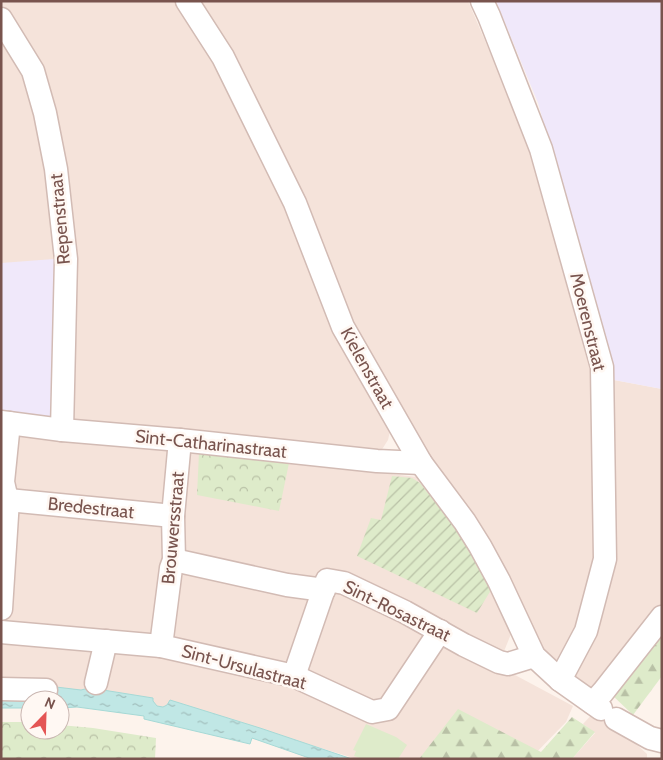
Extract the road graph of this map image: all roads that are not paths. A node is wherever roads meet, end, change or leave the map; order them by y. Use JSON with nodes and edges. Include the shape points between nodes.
{"nodes":[{"id":1,"x":187,"y":1,"type":"edge"},
{"id":2,"x":482,"y":1,"type":"edge"},
{"id":3,"x":1,"y":19,"type":"edge"},
{"id":4,"x":5,"y":423,"type":"edge"},
{"id":5,"x":62,"y":430,"type":"junction"},
{"id":6,"x":180,"y":440,"type":"junction"},
{"id":7,"x":421,"y":463,"type":"junction"},
{"id":8,"x":4,"y":488,"type":"edge"},
{"id":9,"x":173,"y":516,"type":"junction"},
{"id":10,"x":174,"y":560,"type":"junction"},
{"id":11,"x":324,"y":590,"type":"junction"},
{"id":12,"x":1,"y":609,"type":"edge"},
{"id":13,"x":662,"y":617,"type":"edge"},
{"id":14,"x":440,"y":631,"type":"junction"},
{"id":15,"x":1,"y":632,"type":"edge"},
{"id":16,"x":106,"y":641,"type":"junction"},
{"id":17,"x":161,"y":646,"type":"junction"},
{"id":18,"x":534,"y":656,"type":"junction"},
{"id":19,"x":294,"y":676,"type":"junction"},
{"id":20,"x":560,"y":680,"type":"junction"},
{"id":21,"x":96,"y":683,"type":"dead end"},
{"id":22,"x":1,"y":689,"type":"edge"},
{"id":23,"x":46,"y":690,"type":"dead end"},
{"id":24,"x":603,"y":711,"type":"junction"},
{"id":25,"x":662,"y":741,"type":"edge"}],
"edges":[{"from":1,"to":7,"type":"street","name":"Kielenstraat","via":[[223,57],[295,203],[343,327]]},
{"from":2,"to":20,"type":"street","name":"Moerenstraat","via":[[541,149],[602,368],[605,559],[586,630]]},
{"from":3,"to":5,"type":"street","name":"Repenstraat","via":[[32,71],[46,113],[56,169],[66,259]]},
{"from":4,"to":5,"type":"street","name":"Sint-Catharinastraat"},
{"from":4,"to":8,"type":"street"},
{"from":5,"to":6,"type":"street","name":"Sint-Catharinastraat"},
{"from":6,"to":7,"type":"street","name":"Sint-Catharinastraat"},
{"from":6,"to":9,"type":"street","name":"Brouwersstraat"},
{"from":7,"to":18,"type":"street","name":"Kielenstraat","via":[[480,546]]},
{"from":8,"to":9,"type":"street","name":"Bredestraat"},
{"from":8,"to":12,"type":"street"},
{"from":9,"to":10,"type":"street","name":"Brouwersstraat"},
{"from":10,"to":11,"type":"street","name":"Sint-Rosastraat"},
{"from":10,"to":17,"type":"street","name":"Brouwersstraat"},
{"from":11,"to":14,"type":"street","name":"Sint-Rosastraat","via":[[327,580],[344,583]]},
{"from":11,"to":19,"type":"street"},
{"from":13,"to":24,"type":"street","via":[[603,692]]},
{"from":14,"to":18,"type":"street","name":"Sint-Rosastraat","via":[[499,662],[508,664]]},
{"from":14,"to":19,"type":"street","name":"Sint-Ursulastraat","via":[[388,709],[372,712]]},
{"from":15,"to":16,"type":"street","name":"Sint-Ursulastraat"},
{"from":16,"to":17,"type":"street","name":"Sint-Ursulastraat"},
{"from":16,"to":21,"type":"street"},
{"from":17,"to":19,"type":"street","name":"Sint-Ursulastraat"},
{"from":18,"to":20,"type":"street","name":"Kielenstraat"},
{"from":20,"to":24,"type":"street","name":"Kielenstraat"},
{"from":22,"to":23,"type":"street"},
{"from":24,"to":25,"type":"street","name":"Kielenstraat","via":[[650,738]]}]}
